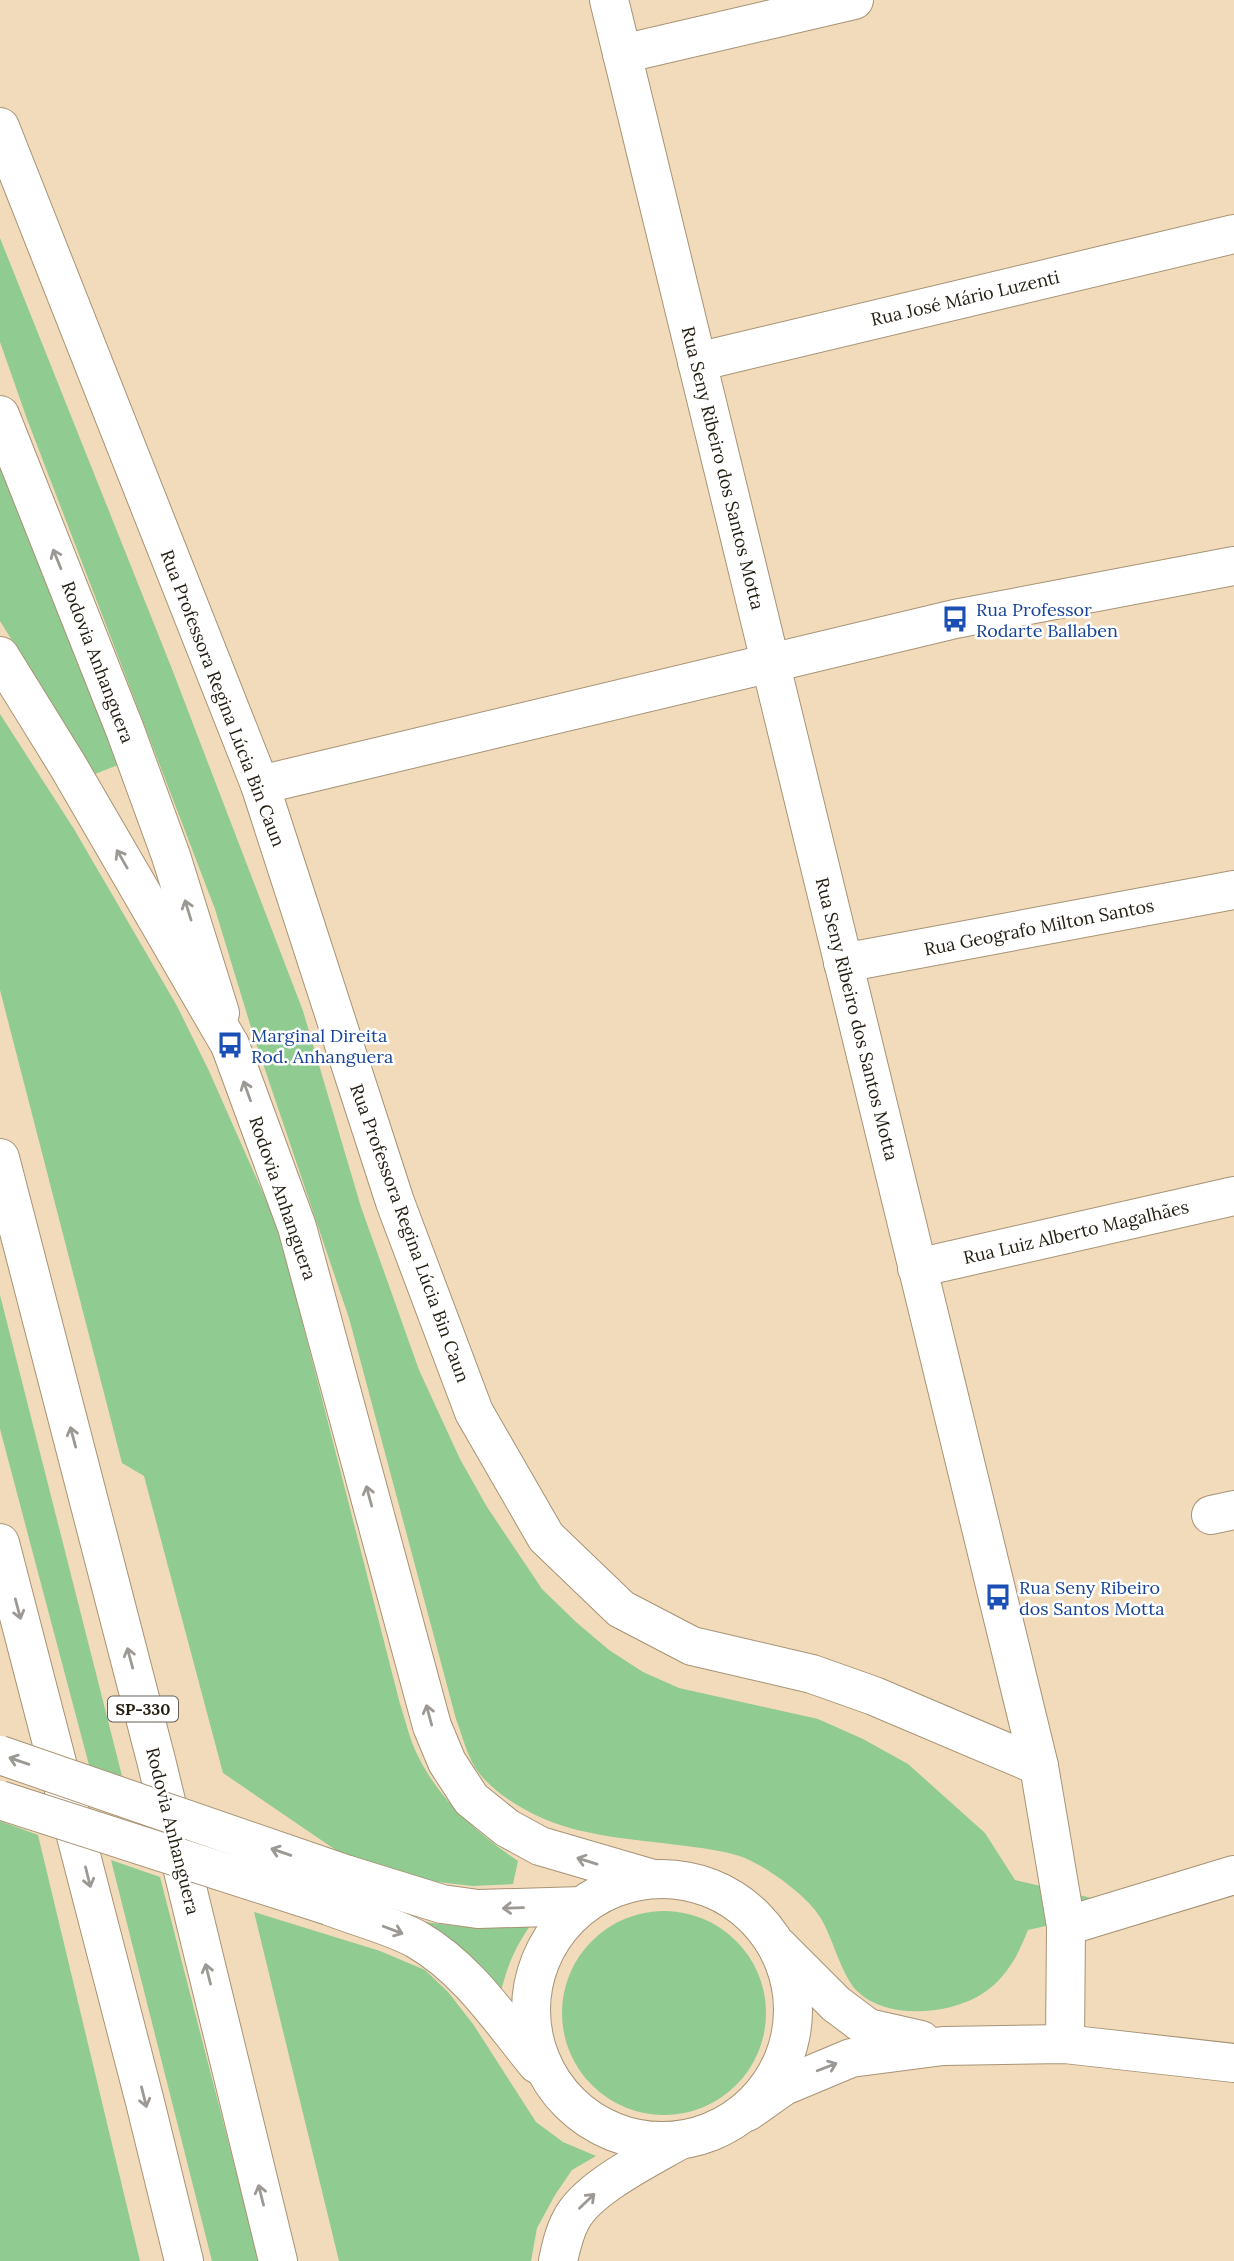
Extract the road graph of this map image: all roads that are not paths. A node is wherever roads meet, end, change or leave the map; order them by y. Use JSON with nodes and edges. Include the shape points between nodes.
{"nodes":[{"id":1,"x":608,"y":0,"type":"edge"},
{"id":2,"x":855,"y":0,"type":"edge"},
{"id":3,"x":622,"y":54,"type":"junction"},
{"id":4,"x":0,"y":127,"type":"edge"},
{"id":5,"x":1234,"y":234,"type":"edge"},
{"id":6,"x":697,"y":362,"type":"junction"},
{"id":7,"x":0,"y":415,"type":"edge"},
{"id":8,"x":1234,"y":566,"type":"edge"},
{"id":9,"x":0,"y":656,"type":"edge"},
{"id":10,"x":770,"y":663,"type":"junction"},
{"id":11,"x":260,"y":785,"type":"junction"},
{"id":12,"x":1234,"y":890,"type":"edge"},
{"id":13,"x":843,"y":963,"type":"junction"},
{"id":14,"x":230,"y":1045,"type":"junction"},
{"id":15,"x":0,"y":1158,"type":"edge"},
{"id":16,"x":1234,"y":1196,"type":"edge"},
{"id":17,"x":918,"y":1268,"type":"junction"},
{"id":18,"x":0,"y":1543,"type":"edge"},
{"id":19,"x":0,"y":1755,"type":"edge"},
{"id":20,"x":1039,"y":1766,"type":"junction"},
{"id":21,"x":0,"y":1800,"type":"edge"},
{"id":22,"x":1234,"y":1875,"type":"edge"},
{"id":23,"x":653,"y":1879,"type":"junction"},
{"id":24,"x":337,"y":1890,"type":"junction"},
{"id":25,"x":582,"y":1906,"type":"junction"},
{"id":26,"x":1066,"y":1926,"type":"junction"},
{"id":27,"x":778,"y":1945,"type":"junction"},
{"id":28,"x":1065,"y":2044,"type":"junction"},
{"id":29,"x":943,"y":2046,"type":"junction"},
{"id":30,"x":1234,"y":2063,"type":"edge"},
{"id":31,"x":549,"y":2079,"type":"junction"},
{"id":32,"x":747,"y":2112,"type":"junction"},
{"id":33,"x":680,"y":2140,"type":"junction"},
{"id":34,"x":184,"y":2261,"type":"edge"},
{"id":35,"x":278,"y":2261,"type":"edge"},
{"id":36,"x":558,"y":2261,"type":"edge"}],
"edges":[{"from":1,"to":3,"type":"main road","name":"Rua Seny Ribeiro dos Santos Motta"},
{"from":2,"to":3,"type":"main road"},
{"from":3,"to":6,"type":"main road","name":"Rua Seny Ribeiro dos Santos Motta"},
{"from":4,"to":11,"type":"main road","name":"Rua Professora Regina Lúcia Bin Caun"},
{"from":5,"to":6,"type":"main road","name":"Rua José Mário Luzenti"},
{"from":6,"to":10,"type":"main road","name":"Rua Seny Ribeiro dos Santos Motta"},
{"from":14,"to":7,"type":"main road","name":"Rodovia Anhanguera","one_way":true,"via":[[167,843]]},
{"from":8,"to":10,"type":"main road","via":[[955,619]]},
{"from":14,"to":9,"type":"main road","one_way":true},
{"from":10,"to":11,"type":"main road"},
{"from":10,"to":13,"type":"main road","name":"Rua Seny Ribeiro dos Santos Motta"},
{"from":11,"to":20,"type":"main road","name":"Rua Professora Regina Lúcia Bin Caun","via":[[395,1202],[464,1386],[474,1412],[546,1537],[621,1609],[692,1646],[812,1674]]},
{"from":12,"to":13,"type":"main road","name":"Rua Geografo Milton Santos"},
{"from":13,"to":17,"type":"main road","name":"Rua Seny Ribeiro dos Santos Motta"},
{"from":23,"to":14,"type":"main road","name":"Rodovia Anhanguera","one_way":true,"via":[[540,1846],[507,1828],[471,1799],[447,1762],[432,1726],[297,1227]]},
{"from":35,"to":15,"type":"main road","name":"Rodovia Anhanguera","number":"SP-330","one_way":true,"via":[[156,1760]]},
{"from":16,"to":17,"type":"main road","name":"Rua Luiz Alberto Magalhães"},
{"from":17,"to":20,"type":"main road","name":"Rua Seny Ribeiro dos Santos Motta"},
{"from":18,"to":34,"type":"main road","one_way":true},
{"from":24,"to":19,"type":"main road","one_way":true,"bridge":true},
{"from":20,"to":26,"type":"main road","name":"Rua Seny Ribeiro dos Santos Motta"},
{"from":21,"to":24,"type":"main road","bridge":true},
{"from":22,"to":26,"type":"main road"},
{"from":23,"to":25,"type":"main road","via":[[615,1887]]},
{"from":23,"to":27,"type":"main road","via":[[692,1882],[726,1895],[755,1916]]},
{"from":25,"to":24,"type":"main road","one_way":true,"via":[[478,1909]]},
{"from":24,"to":31,"type":"main road","one_way":true,"via":[[461,1972]]},
{"from":25,"to":31,"type":"main road","via":[[555,1933],[537,1967],[532,1993],[534,2044]]},
{"from":26,"to":28,"type":"main road","name":"Rua Seny Ribeiro dos Santos Motta"},
{"from":27,"to":29,"type":"main road","via":[[836,2004],[869,2028]]},
{"from":27,"to":32,"type":"main road","via":[[791,1979],[795,2016],[788,2052],[772,2085]]},
{"from":28,"to":29,"type":"main road"},
{"from":28,"to":30,"type":"main road"},
{"from":32,"to":29,"type":"main road","one_way":true,"via":[[784,2086],[850,2058]]},
{"from":31,"to":33,"type":"main road","via":[[574,2108],[606,2130],[643,2140]]},
{"from":32,"to":33,"type":"main road","via":[[716,2131]]},
{"from":36,"to":33,"type":"main road","one_way":true,"via":[[572,2217],[587,2200]]}]}
